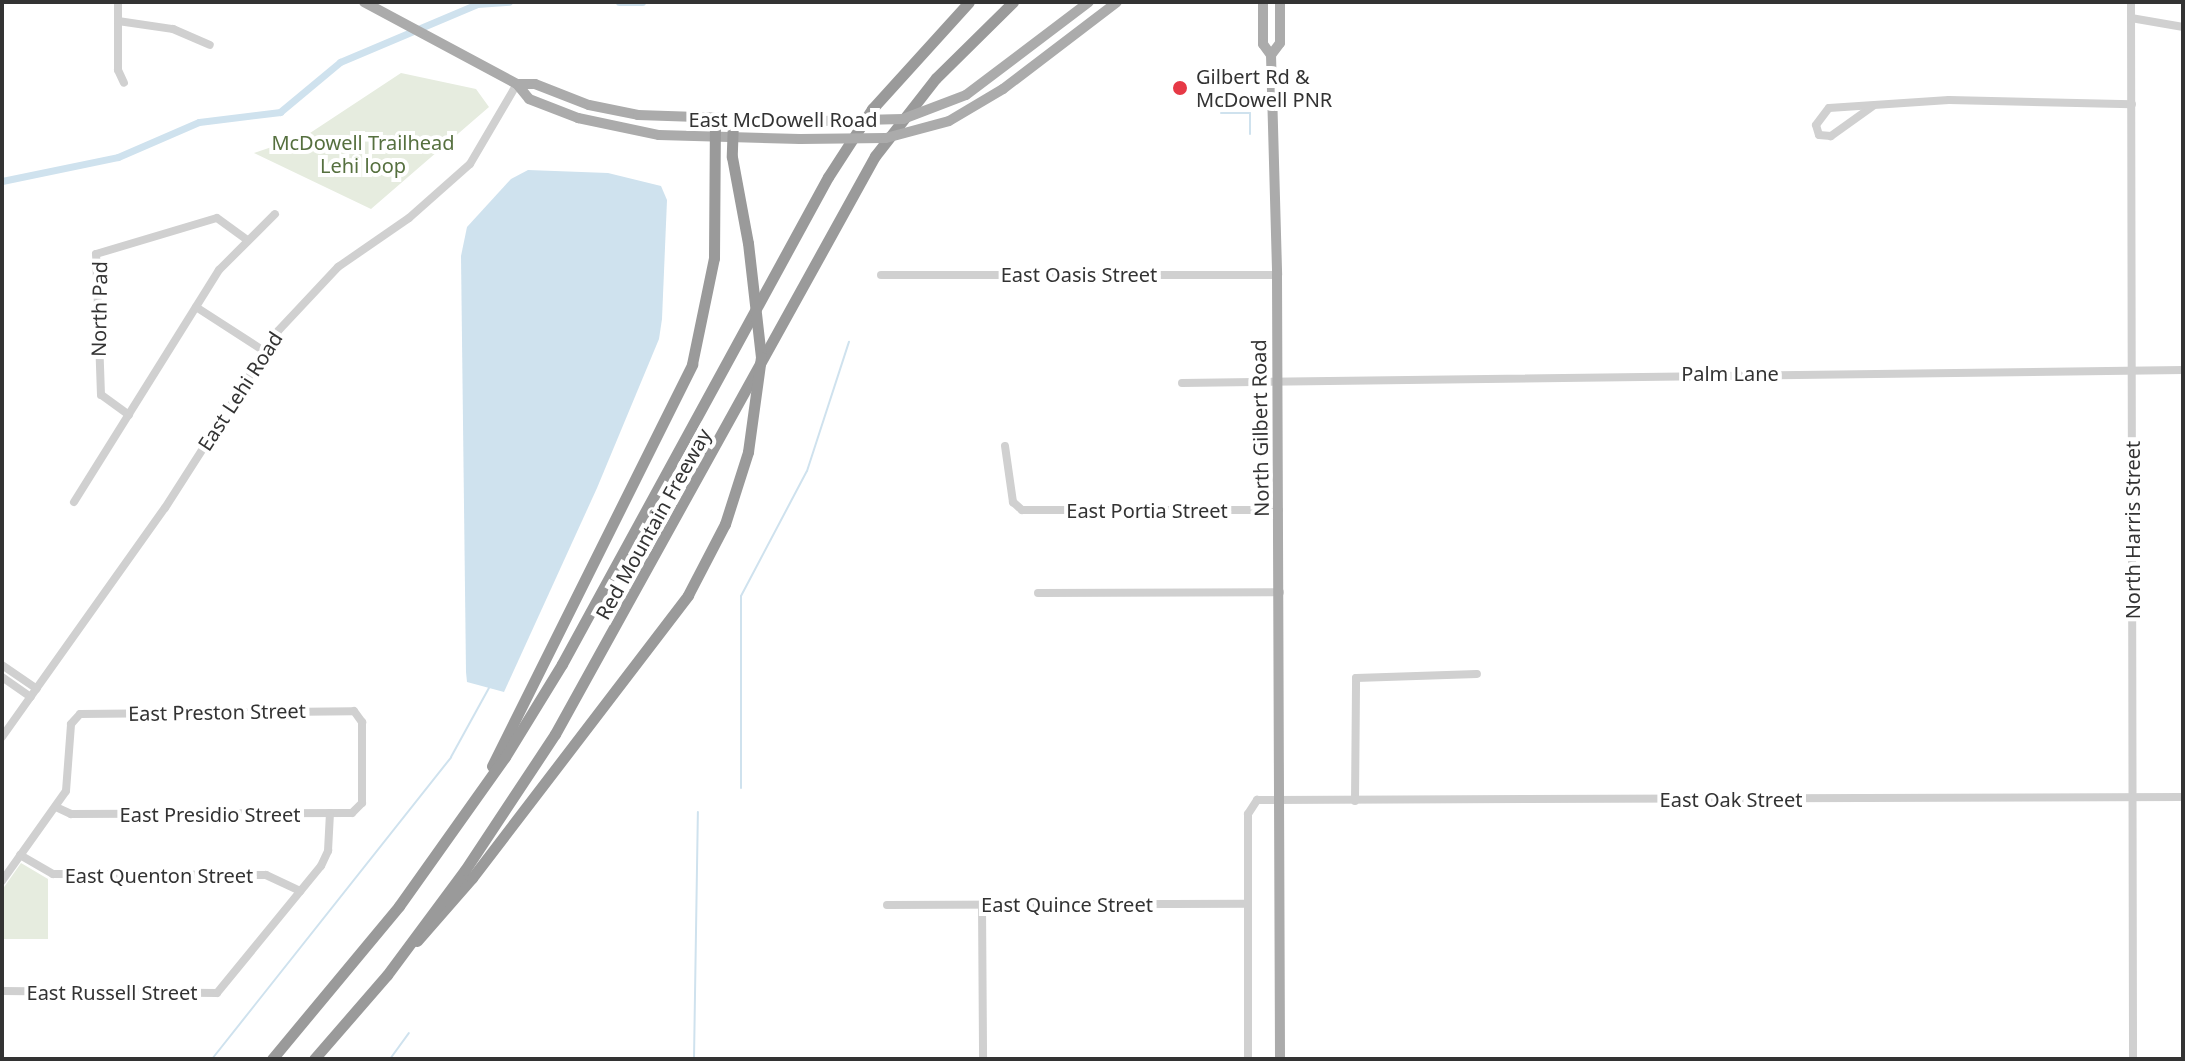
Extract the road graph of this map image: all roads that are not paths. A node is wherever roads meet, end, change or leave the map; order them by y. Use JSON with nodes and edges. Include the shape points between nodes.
{"nodes":[{"id":1,"x":118,"y":2,"type":"edge"},
{"id":2,"x":364,"y":2,"type":"edge"},
{"id":3,"x":969,"y":2,"type":"edge"},
{"id":4,"x":1013,"y":2,"type":"edge"},
{"id":5,"x":1089,"y":2,"type":"edge"},
{"id":6,"x":1117,"y":2,"type":"edge"},
{"id":7,"x":1263,"y":2,"type":"edge"},
{"id":8,"x":1280,"y":2,"type":"edge"},
{"id":9,"x":2131,"y":2,"type":"edge"},
{"id":10,"x":2131,"y":18,"type":"junction"},
{"id":11,"x":118,"y":21,"type":"junction"},
{"id":12,"x":2183,"y":27,"type":"edge"},
{"id":13,"x":210,"y":45,"type":"dead end"},
{"id":14,"x":1271,"y":55,"type":"junction"},
{"id":15,"x":124,"y":83,"type":"dead end"},
{"id":16,"x":517,"y":84,"type":"junction"},
{"id":17,"x":2132,"y":104,"type":"junction"},
{"id":18,"x":1873,"y":106,"type":"junction"},
{"id":19,"x":715,"y":120,"type":"junction"},
{"id":20,"x":733,"y":120,"type":"junction"},
{"id":21,"x":714,"y":137,"type":"junction"},
{"id":22,"x":732,"y":137,"type":"junction"},
{"id":23,"x":275,"y":214,"type":"dead end"},
{"id":24,"x":247,"y":240,"type":"junction"},
{"id":25,"x":881,"y":275,"type":"dead end"},
{"id":26,"x":1277,"y":275,"type":"junction"},
{"id":27,"x":196,"y":307,"type":"junction"},
{"id":28,"x":264,"y":351,"type":"junction"},
{"id":29,"x":2132,"y":370,"type":"junction"},
{"id":30,"x":2183,"y":370,"type":"edge"},
{"id":31,"x":1278,"y":380,"type":"junction"},
{"id":32,"x":1182,"y":383,"type":"dead end"},
{"id":33,"x":129,"y":415,"type":"junction"},
{"id":34,"x":1005,"y":446,"type":"dead end"},
{"id":35,"x":74,"y":502,"type":"dead end"},
{"id":36,"x":1279,"y":510,"type":"junction"},
{"id":37,"x":1280,"y":592,"type":"junction"},
{"id":38,"x":1038,"y":593,"type":"dead end"},
{"id":39,"x":2,"y":665,"type":"edge"},
{"id":40,"x":1477,"y":674,"type":"dead end"},
{"id":41,"x":2,"y":677,"type":"edge"},
{"id":42,"x":37,"y":689,"type":"junction"},
{"id":43,"x":31,"y":697,"type":"junction"},
{"id":44,"x":2,"y":737,"type":"edge"},
{"id":45,"x":482,"y":784,"type":"junction"},
{"id":46,"x":2133,"y":797,"type":"junction"},
{"id":47,"x":2183,"y":797,"type":"edge"},
{"id":48,"x":1279,"y":800,"type":"junction"},
{"id":49,"x":1355,"y":801,"type":"junction"},
{"id":50,"x":362,"y":803,"type":"joint"},
{"id":51,"x":56,"y":807,"type":"junction"},
{"id":52,"x":330,"y":813,"type":"junction"},
{"id":53,"x":20,"y":855,"type":"junction"},
{"id":54,"x":2,"y":881,"type":"edge"},
{"id":55,"x":301,"y":891,"type":"junction"},
{"id":56,"x":1248,"y":904,"type":"junction"},
{"id":57,"x":887,"y":905,"type":"dead end"},
{"id":58,"x":982,"y":905,"type":"junction"},
{"id":59,"x":387,"y":975,"type":"junction"},
{"id":60,"x":2,"y":991,"type":"edge"},
{"id":61,"x":272,"y":1059,"type":"edge"},
{"id":62,"x":314,"y":1059,"type":"edge"},
{"id":63,"x":983,"y":1059,"type":"edge"},
{"id":64,"x":1248,"y":1059,"type":"edge"},
{"id":65,"x":1280,"y":1059,"type":"edge"},
{"id":66,"x":2133,"y":1059,"type":"edge"}],
"edges":[{"from":1,"to":11,"type":"street"},
{"from":2,"to":16,"type":"main road","name":"East McDowell Road"},
{"from":3,"to":45,"type":"highway","name":"Red Mountain Freeway","via":[[872,109],[828,177],[562,664],[505,757]]},
{"from":4,"to":59,"type":"highway","name":"Red Mountain Freeway","via":[[936,78],[857,184],[580,693],[465,870]]},
{"from":5,"to":20,"type":"main road","name":"East McDowell Road","bridge":true,"via":[[966,95],[903,119]]},
{"from":6,"to":22,"type":"main road","name":"East McDowell Road","bridge":true,"via":[[1003,89],[949,121],[886,138]]},
{"from":7,"to":14,"type":"main road","name":"North Gilbert Road","via":[[1263,44]]},
{"from":8,"to":14,"type":"main road","name":"North Gilbert Road","via":[[1280,43]]},
{"from":9,"to":10,"type":"street","name":"North Harris Street"},
{"from":10,"to":12,"type":"street"},
{"from":10,"to":17,"type":"street","name":"North Harris Street"},
{"from":11,"to":13,"type":"street","via":[[173,29]]},
{"from":11,"to":15,"type":"street","via":[[118,70]]},
{"from":14,"to":26,"type":"main road","name":"North Gilbert Road"},
{"from":16,"to":19,"type":"main road","name":"East McDowell Road","via":[[535,84],[616,112]]},
{"from":16,"to":21,"type":"main road","name":"East McDowell Road","via":[[529,99],[609,127]]},
{"from":16,"to":28,"type":"street","name":"East Lehi Road","via":[[470,164],[409,218],[338,267]]},
{"from":17,"to":18,"type":"street","via":[[1949,100]]},
{"from":17,"to":29,"type":"street","name":"North Harris Street"},
{"from":18,"to":18,"type":"street","via":[[1829,108],[1816,125],[1819,135],[1831,136]]},
{"from":19,"to":20,"type":"main road","name":"East McDowell Road"},
{"from":19,"to":21,"type":"highway"},
{"from":20,"to":22,"type":"highway"},
{"from":21,"to":22,"type":"main road","name":"East McDowell Road"},
{"from":21,"to":45,"type":"highway","via":[[714,258],[692,364],[550,657]]},
{"from":22,"to":59,"type":"highway","bridge":true,"via":[[757,291],[761,357],[748,452],[725,524],[688,595],[481,867]]},
{"from":23,"to":24,"type":"street"},
{"from":24,"to":27,"type":"street"},
{"from":24,"to":33,"type":"street","name":"North Pad","via":[[217,218],[96,254],[101,395]]},
{"from":25,"to":26,"type":"street","name":"East Oasis Street"},
{"from":26,"to":31,"type":"main road","name":"North Gilbert Road"},
{"from":27,"to":28,"type":"street"},
{"from":27,"to":33,"type":"street"},
{"from":28,"to":42,"type":"street","name":"East Lehi Road","via":[[165,508]]},
{"from":29,"to":30,"type":"street","name":"Palm Lane"},
{"from":29,"to":31,"type":"street","name":"Palm Lane"},
{"from":29,"to":46,"type":"street","name":"North Harris Street"},
{"from":31,"to":32,"type":"street","name":"Palm Lane"},
{"from":31,"to":36,"type":"main road","name":"North Gilbert Road"},
{"from":33,"to":35,"type":"street"},
{"from":34,"to":36,"type":"street","name":"East Portia Street","via":[[1015,507]]},
{"from":36,"to":37,"type":"main road","name":"North Gilbert Road"},
{"from":37,"to":38,"type":"street"},
{"from":37,"to":48,"type":"main road","name":"North Gilbert Road"},
{"from":39,"to":42,"type":"street"},
{"from":40,"to":49,"type":"street","via":[[1356,678]]},
{"from":41,"to":43,"type":"street"},
{"from":42,"to":43,"type":"street","name":"East Lehi Road"},
{"from":43,"to":44,"type":"street","name":"East Lehi Road"},
{"from":45,"to":61,"type":"highway","name":"Red Mountain Freeway","via":[[399,906]]},
{"from":46,"to":47,"type":"street","name":"East Oak Street"},
{"from":46,"to":49,"type":"street","name":"East Oak Street"},
{"from":46,"to":66,"type":"street","name":"North Harris Street"},
{"from":48,"to":49,"type":"street","name":"East Oak Street"},
{"from":48,"to":56,"type":"street","via":[[1257,800],[1248,814]]},
{"from":48,"to":65,"type":"main road","name":"North Gilbert Road"},
{"from":50,"to":51,"type":"street","name":"East Preston Street","via":[[362,722],[354,711],[80,714],[71,724],[70,780]]},
{"from":50,"to":52,"type":"street","name":"East Presidio Street","via":[[352,813]]},
{"from":51,"to":52,"type":"street","name":"East Presidio Street","via":[[71,814]]},
{"from":51,"to":53,"type":"street"},
{"from":52,"to":55,"type":"street","via":[[328,851]]},
{"from":53,"to":54,"type":"street"},
{"from":53,"to":55,"type":"street","name":"East Quenton Street","via":[[53,874],[266,875]]},
{"from":55,"to":60,"type":"street","name":"East Russell Street","via":[[222,989]]},
{"from":56,"to":58,"type":"street","name":"East Quince Street"},
{"from":56,"to":64,"type":"street"},
{"from":57,"to":58,"type":"street","name":"East Quince Street"},
{"from":58,"to":63,"type":"street"},
{"from":59,"to":62,"type":"highway","name":"Red Mountain Freeway"}]}
